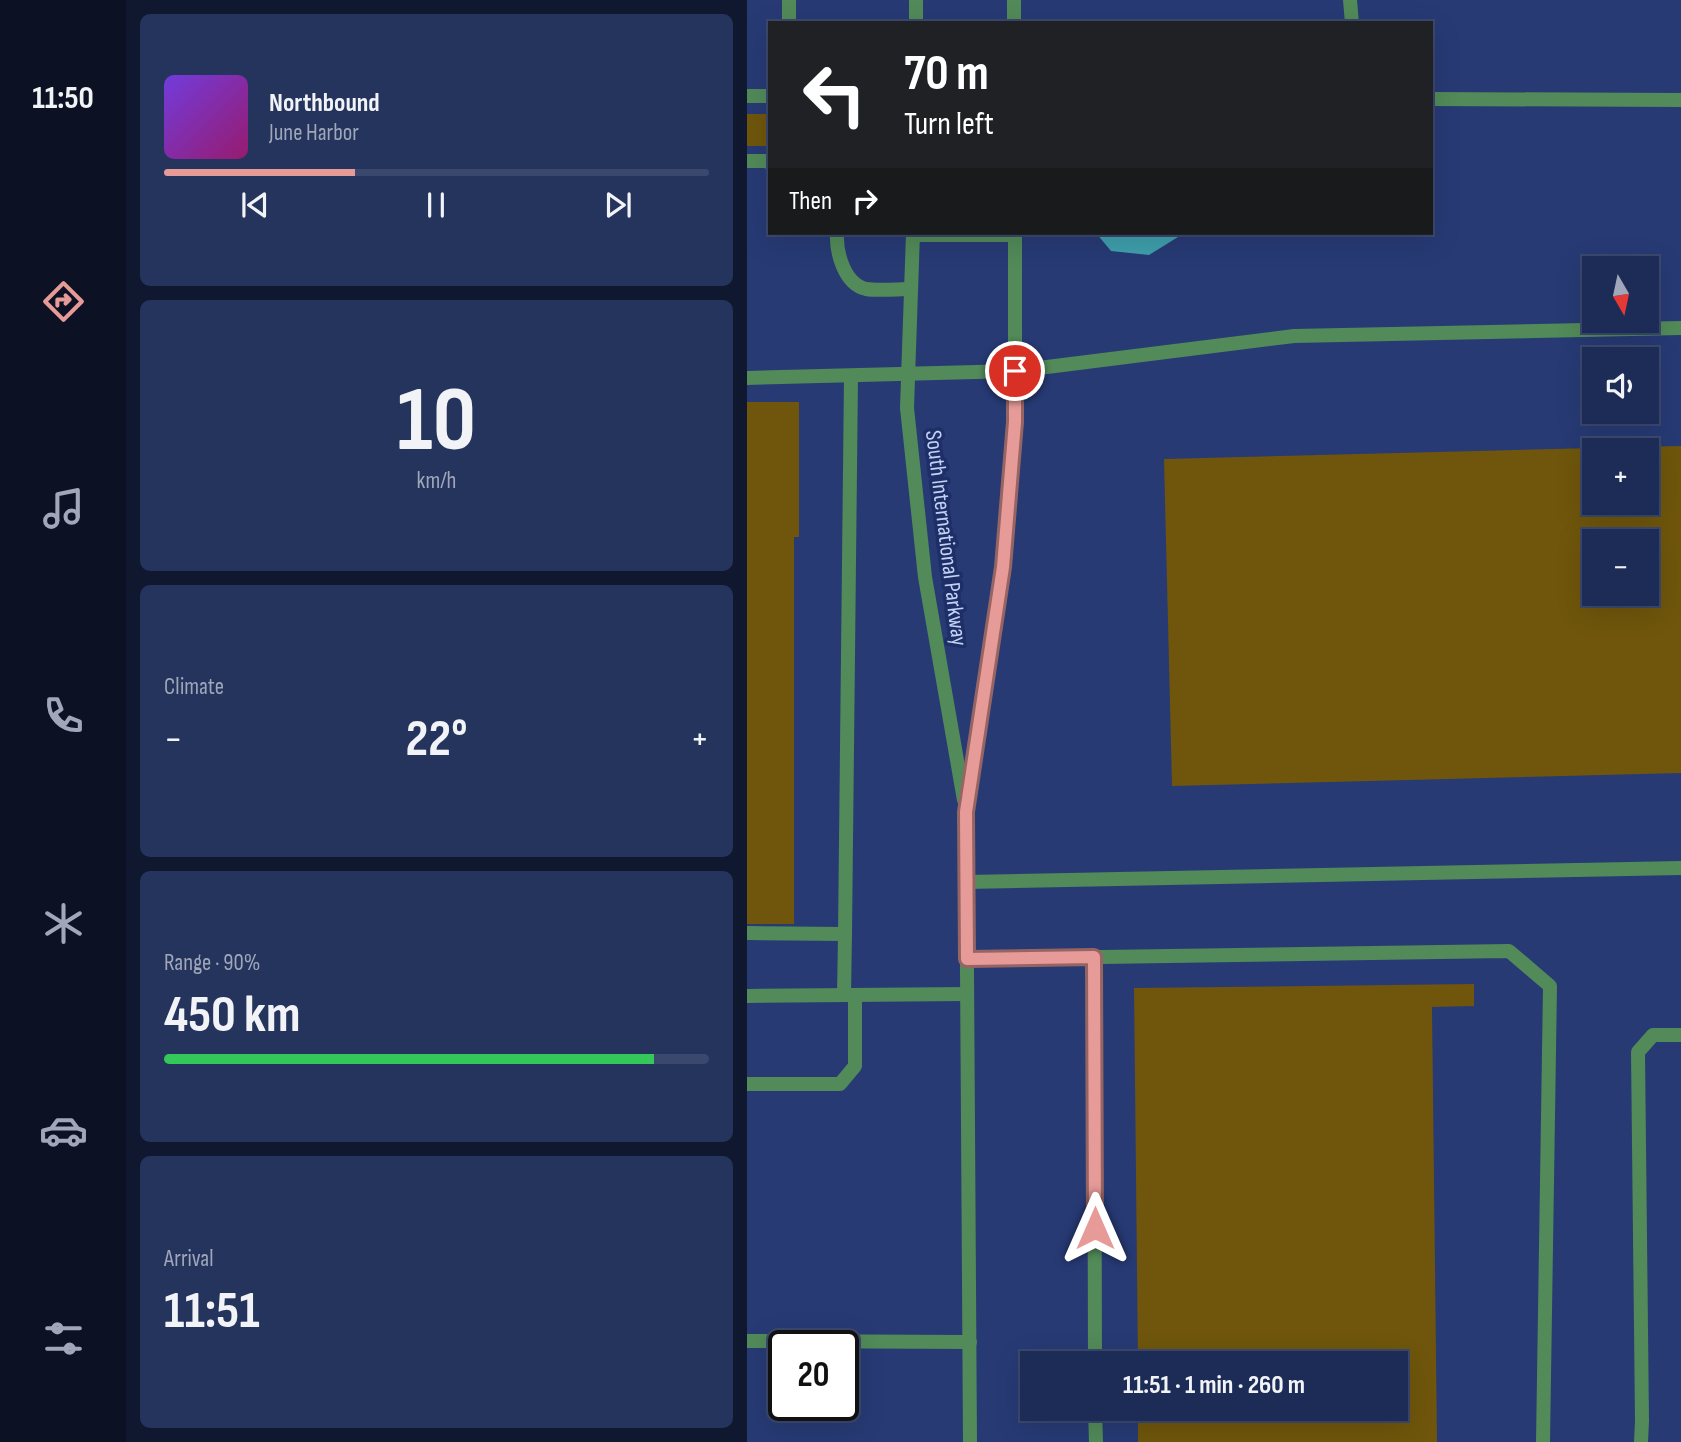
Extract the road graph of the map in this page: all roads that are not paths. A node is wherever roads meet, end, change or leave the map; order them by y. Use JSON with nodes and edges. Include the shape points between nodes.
{"nodes":[{"id":1,"x":789,"y":0,"type":"edge"},
{"id":2,"x":916,"y":0,"type":"edge"},
{"id":3,"x":1014,"y":0,"type":"edge"},
{"id":4,"x":1350,"y":0,"type":"edge"},
{"id":5,"x":789,"y":21,"type":"edge"},
{"id":6,"x":916,"y":21,"type":"edge"},
{"id":7,"x":1014,"y":21,"type":"edge"},
{"id":8,"x":1352,"y":21,"type":"edge"},
{"id":9,"x":747,"y":96,"type":"edge"},
{"id":10,"x":768,"y":96,"type":"edge"},
{"id":11,"x":1433,"y":99,"type":"edge"},
{"id":12,"x":1681,"y":100,"type":"edge"},
{"id":13,"x":747,"y":162,"type":"edge"},
{"id":14,"x":768,"y":162,"type":"edge"},
{"id":15,"x":913,"y":235,"type":"edge"},
{"id":16,"x":1015,"y":235,"type":"edge"},
{"id":17,"x":835,"y":236,"type":"edge"},
{"id":18,"x":911,"y":289,"type":"junction"},
{"id":19,"x":1681,"y":328,"type":"edge"},
{"id":20,"x":1015,"y":371,"type":"junction"},
{"id":21,"x":908,"y":375,"type":"junction"},
{"id":22,"x":851,"y":376,"type":"junction"},
{"id":23,"x":747,"y":378,"type":"edge"},
{"id":24,"x":966,"y":812,"type":"junction"},
{"id":25,"x":1681,"y":868,"type":"edge"},
{"id":26,"x":966,"y":882,"type":"junction"},
{"id":27,"x":747,"y":933,"type":"edge"},
{"id":28,"x":844,"y":934,"type":"junction"},
{"id":29,"x":1094,"y":957,"type":"junction"},
{"id":30,"x":967,"y":959,"type":"junction"},
{"id":31,"x":967,"y":994,"type":"junction"},
{"id":32,"x":849,"y":995,"type":"junction"},
{"id":33,"x":747,"y":996,"type":"edge"},
{"id":34,"x":1681,"y":1035,"type":"edge"},
{"id":35,"x":747,"y":1084,"type":"edge"},
{"id":36,"x":747,"y":1341,"type":"edge"},
{"id":37,"x":970,"y":1342,"type":"junction"},
{"id":38,"x":1095,"y":1351,"type":"edge"},
{"id":39,"x":1095,"y":1421,"type":"edge"},
{"id":40,"x":970,"y":1442,"type":"edge"},
{"id":41,"x":1096,"y":1442,"type":"edge"},
{"id":42,"x":1543,"y":1442,"type":"edge"},
{"id":43,"x":1641,"y":1442,"type":"edge"}],
"edges":[{"from":1,"to":5,"type":"street"},
{"from":2,"to":6,"type":"street"},
{"from":3,"to":7,"type":"street"},
{"from":4,"to":8,"type":"street"},
{"from":9,"to":10,"type":"street"},
{"from":11,"to":12,"type":"street"},
{"from":13,"to":14,"type":"street"},
{"from":15,"to":18,"type":"street","name":"South International Parkway"},
{"from":16,"to":20,"type":"street","name":"South International Parkway"},
{"from":17,"to":18,"type":"street","via":[[846,272],[855,284],[866,289]]},
{"from":18,"to":21,"type":"street","name":"South International Parkway"},
{"from":19,"to":20,"type":"street","via":[[1294,336]]},
{"from":20,"to":21,"type":"street"},
{"from":20,"to":24,"type":"street","name":"South International Parkway","via":[[1003,567]]},
{"from":21,"to":22,"type":"street"},
{"from":21,"to":24,"type":"street","name":"South International Parkway","via":[[907,408],[925,577]]},
{"from":22,"to":23,"type":"street"},
{"from":22,"to":28,"type":"street"},
{"from":24,"to":26,"type":"street"},
{"from":25,"to":26,"type":"street"},
{"from":26,"to":30,"type":"street"},
{"from":27,"to":28,"type":"street"},
{"from":28,"to":32,"type":"street"},
{"from":29,"to":30,"type":"street"},
{"from":29,"to":38,"type":"street"},
{"from":29,"to":42,"type":"street","via":[[1509,951],[1550,986]]},
{"from":30,"to":31,"type":"street"},
{"from":31,"to":32,"type":"street"},
{"from":31,"to":37,"type":"street"},
{"from":32,"to":33,"type":"street"},
{"from":32,"to":35,"type":"street","via":[[855,1066],[840,1084]]},
{"from":34,"to":43,"type":"street","via":[[1653,1035],[1638,1052]]},
{"from":36,"to":37,"type":"street"},
{"from":37,"to":40,"type":"street"},
{"from":39,"to":41,"type":"street"}]}
